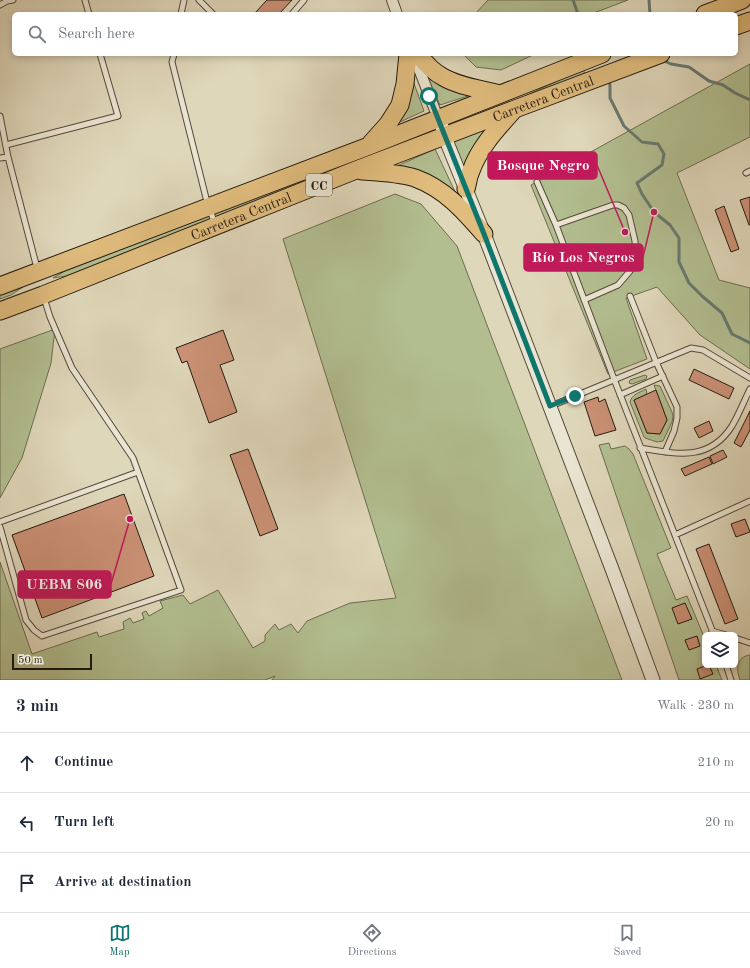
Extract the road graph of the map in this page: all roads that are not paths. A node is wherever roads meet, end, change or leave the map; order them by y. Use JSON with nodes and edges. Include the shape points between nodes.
{"nodes":[{"id":1,"x":13,"y":0,"type":"edge"},
{"id":2,"x":85,"y":0,"type":"edge"},
{"id":3,"x":184,"y":0,"type":"edge"},
{"id":4,"x":199,"y":0,"type":"edge"},
{"id":5,"x":304,"y":0,"type":"edge"},
{"id":6,"x":392,"y":0,"type":"edge"},
{"id":7,"x":742,"y":0,"type":"edge"},
{"id":8,"x":0,"y":4,"type":"edge"},
{"id":9,"x":88,"y":12,"type":"edge"},
{"id":10,"x":181,"y":12,"type":"edge"},
{"id":11,"x":212,"y":12,"type":"edge"},
{"id":12,"x":294,"y":12,"type":"edge"},
{"id":13,"x":397,"y":12,"type":"edge"},
{"id":14,"x":710,"y":12,"type":"edge"},
{"id":15,"x":750,"y":21,"type":"edge"},
{"id":16,"x":738,"y":25,"type":"edge"},
{"id":17,"x":101,"y":56,"type":"edge"},
{"id":18,"x":174,"y":56,"type":"edge"},
{"id":19,"x":408,"y":56,"type":"edge"},
{"id":20,"x":414,"y":56,"type":"edge"},
{"id":21,"x":420,"y":56,"type":"edge"},
{"id":22,"x":656,"y":56,"type":"edge"},
{"id":23,"x":595,"y":57,"type":"edge"},
{"id":24,"x":500,"y":94,"type":"junction"},
{"id":25,"x":515,"y":109,"type":"junction"},
{"id":26,"x":0,"y":116,"type":"edge"},
{"id":27,"x":438,"y":118,"type":"junction"},
{"id":28,"x":446,"y":136,"type":"junction"},
{"id":29,"x":6,"y":145,"type":"junction"},
{"id":30,"x":368,"y":146,"type":"junction"},
{"id":31,"x":8,"y":157,"type":"junction"},
{"id":32,"x":0,"y":158,"type":"edge"},
{"id":33,"x":356,"y":170,"type":"junction"},
{"id":34,"x":537,"y":182,"type":"dead end"},
{"id":35,"x":466,"y":189,"type":"junction"},
{"id":36,"x":208,"y":206,"type":"junction"},
{"id":37,"x":556,"y":225,"type":"junction"},
{"id":38,"x":216,"y":226,"type":"junction"},
{"id":39,"x":484,"y":234,"type":"junction"},
{"id":40,"x":38,"y":272,"type":"junction"},
{"id":41,"x":0,"y":286,"type":"edge"},
{"id":42,"x":43,"y":295,"type":"junction"},
{"id":43,"x":630,"y":296,"type":"dead end"},
{"id":44,"x":584,"y":300,"type":"junction"},
{"id":45,"x":0,"y":311,"type":"edge"},
{"id":46,"x":656,"y":362,"type":"junction"},
{"id":47,"x":663,"y":376,"type":"junction"},
{"id":48,"x":750,"y":378,"type":"edge"},
{"id":49,"x":614,"y":379,"type":"junction"},
{"id":50,"x":750,"y":390,"type":"edge"},
{"id":51,"x":620,"y":395,"type":"junction"},
{"id":52,"x":550,"y":406,"type":"junction"},
{"id":53,"x":640,"y":448,"type":"junction"},
{"id":54,"x":665,"y":452,"type":"junction"},
{"id":55,"x":138,"y":472,"type":"junction"},
{"id":56,"x":750,"y":501,"type":"edge"},
{"id":57,"x":0,"y":522,"type":"edge"},
{"id":58,"x":0,"y":527,"type":"edge"},
{"id":59,"x":675,"y":535,"type":"junction"},
{"id":60,"x":713,"y":632,"type":"edge"},
{"id":61,"x":738,"y":639,"type":"edge"},
{"id":62,"x":750,"y":643,"type":"edge"},
{"id":63,"x":727,"y":668,"type":"edge"},
{"id":64,"x":653,"y":680,"type":"edge"},
{"id":65,"x":731,"y":680,"type":"edge"}],
"edges":[{"from":1,"to":8,"type":"lane"},
{"from":2,"to":9,"type":"lane"},
{"from":3,"to":10,"type":"lane"},
{"from":4,"to":11,"type":"lane"},
{"from":5,"to":12,"type":"lane"},
{"from":6,"to":13,"type":"street"},
{"from":7,"to":14,"type":"highway"},
{"from":15,"to":16,"type":"highway"},
{"from":17,"to":29,"type":"lane","via":[[118,116]]},
{"from":18,"to":36,"type":"lane","via":[[172,62]]},
{"from":19,"to":30,"type":"highway","via":[[400,105],[388,124]]},
{"from":20,"to":27,"type":"street"},
{"from":21,"to":24,"type":"highway","via":[[443,77],[462,85]]},
{"from":22,"to":25,"type":"highway","name":"Carretera Central","number":"CC"},
{"from":23,"to":24,"type":"highway","name":"Carretera Central","number":"CC"},
{"from":24,"to":27,"type":"highway","name":"Carretera Central","number":"CC"},
{"from":25,"to":28,"type":"highway","name":"Carretera Central","number":"CC"},
{"from":25,"to":35,"type":"highway","via":[[480,152],[470,172]]},
{"from":26,"to":29,"type":"lane"},
{"from":27,"to":28,"type":"street"},
{"from":27,"to":30,"type":"highway","name":"Carretera Central","number":"CC"},
{"from":28,"to":33,"type":"highway","name":"Carretera Central","number":"CC"},
{"from":28,"to":35,"type":"street"},
{"from":29,"to":31,"type":"lane"},
{"from":30,"to":36,"type":"highway","name":"Carretera Central","number":"CC"},
{"from":31,"to":32,"type":"lane"},
{"from":31,"to":40,"type":"lane"},
{"from":33,"to":38,"type":"highway","name":"Carretera Central","number":"CC"},
{"from":33,"to":39,"type":"highway","via":[[387,172],[414,178],[439,190],[464,210]]},
{"from":34,"to":37,"type":"lane"},
{"from":35,"to":39,"type":"street"},
{"from":36,"to":38,"type":"lane"},
{"from":36,"to":40,"type":"highway","name":"Carretera Central","number":"CC"},
{"from":37,"to":44,"type":"lane"},
{"from":37,"to":44,"type":"lane","via":[[613,205],[624,208],[629,215],[636,258],[630,272],[618,285]]},
{"from":38,"to":42,"type":"highway","name":"Carretera Central","number":"CC"},
{"from":39,"to":52,"type":"street"},
{"from":40,"to":41,"type":"highway","name":"Carretera Central","number":"CC"},
{"from":40,"to":42,"type":"highway"},
{"from":42,"to":45,"type":"highway","name":"Carretera Central","number":"CC"},
{"from":42,"to":55,"type":"lane","via":[[72,368],[133,458]]},
{"from":43,"to":46,"type":"lane"},
{"from":44,"to":49,"type":"lane"},
{"from":46,"to":47,"type":"lane"},
{"from":46,"to":48,"type":"lane","via":[[696,348]]},
{"from":46,"to":49,"type":"lane"},
{"from":47,"to":51,"type":"lane"},
{"from":47,"to":54,"type":"lane","via":[[677,407],[674,431]]},
{"from":49,"to":51,"type":"lane"},
{"from":49,"to":52,"type":"lane"},
{"from":50,"to":54,"type":"lane","via":[[732,426],[716,444],[705,450],[689,453]]},
{"from":51,"to":53,"type":"lane"},
{"from":52,"to":64,"type":"street"},
{"from":53,"to":54,"type":"lane"},
{"from":53,"to":59,"type":"lane"},
{"from":55,"to":57,"type":"lane"},
{"from":55,"to":58,"type":"lane","via":[[181,590],[42,636],[26,620]]},
{"from":56,"to":59,"type":"lane"},
{"from":59,"to":60,"type":"lane"},
{"from":61,"to":62,"type":"lane"},
{"from":63,"to":65,"type":"lane"}]}
